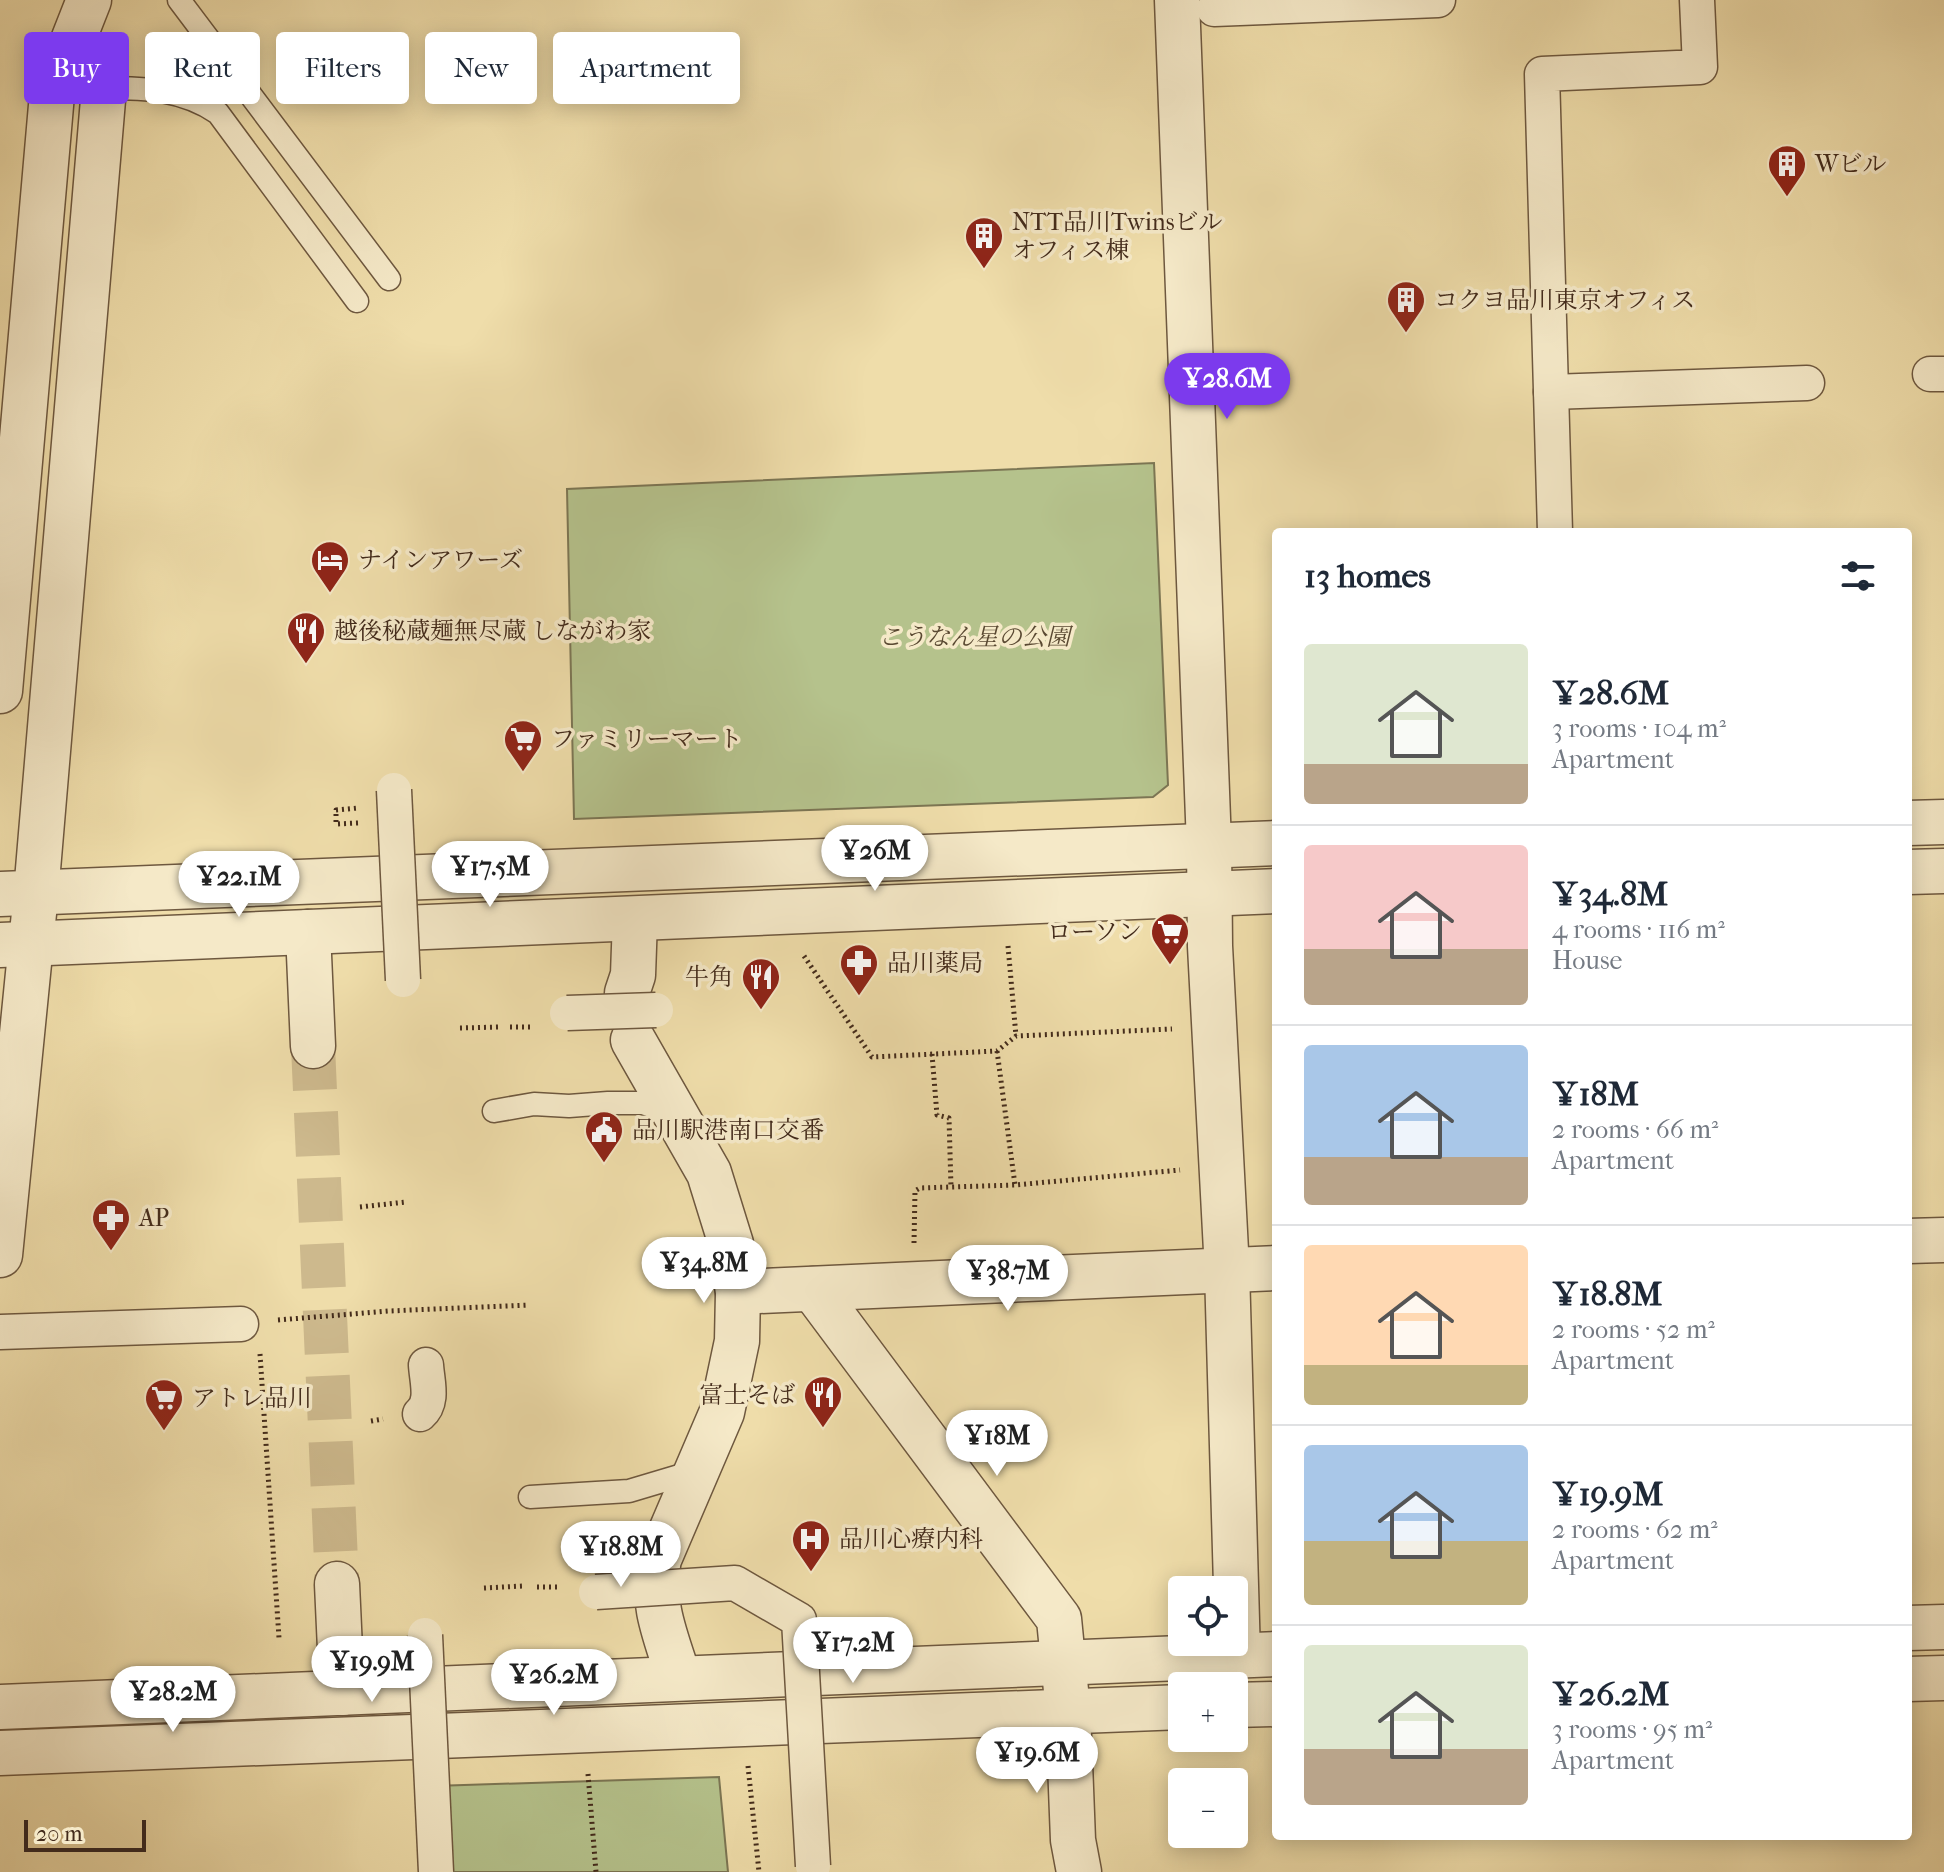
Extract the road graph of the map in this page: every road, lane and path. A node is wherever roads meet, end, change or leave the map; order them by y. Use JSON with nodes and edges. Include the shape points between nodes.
{"nodes":[{"id":1,"x":89,"y":0,"type":"edge"},
{"id":2,"x":179,"y":0,"type":"edge"},
{"id":3,"x":1438,"y":0,"type":"edge"},
{"id":4,"x":1697,"y":0,"type":"edge"},
{"id":5,"x":1195,"y":5,"type":"edge"},
{"id":6,"x":129,"y":88,"type":"edge"},
{"id":7,"x":102,"y":104,"type":"edge"},
{"id":8,"x":389,"y":279,"type":"dead end"},
{"id":9,"x":357,"y":301,"type":"dead end"},
{"id":10,"x":1807,"y":383,"type":"dead end"},
{"id":11,"x":1551,"y":392,"type":"junction"},
{"id":12,"x":1555,"y":528,"type":"edge"},
{"id":13,"x":0,"y":691,"type":"edge"},
{"id":14,"x":394,"y":790,"type":"dead end"},
{"id":15,"x":1944,"y":822,"type":"edge"},
{"id":16,"x":1912,"y":823,"type":"edge"},
{"id":17,"x":1272,"y":843,"type":"edge"},
{"id":18,"x":1209,"y":845,"type":"junction"},
{"id":19,"x":1944,"y":871,"type":"edge"},
{"id":20,"x":1912,"y":872,"type":"edge"},
{"id":21,"x":1272,"y":891,"type":"edge"},
{"id":22,"x":18,"y":893,"type":"edge"},
{"id":23,"x":1209,"y":893,"type":"junction"},
{"id":24,"x":635,"y":919,"type":"junction"},
{"id":25,"x":308,"y":932,"type":"junction"},
{"id":26,"x":16,"y":944,"type":"edge"},
{"id":27,"x":1008,"y":946,"type":"dead end"},
{"id":28,"x":804,"y":956,"type":"dead end"},
{"id":29,"x":403,"y":980,"type":"dead end"},
{"id":30,"x":639,"y":1014,"type":"junction"},
{"id":31,"x":557,"y":1020,"type":"joint"},
{"id":32,"x":499,"y":1027,"type":"dead end"},
{"id":33,"x":510,"y":1027,"type":"dead end"},
{"id":34,"x":460,"y":1028,"type":"dead end"},
{"id":35,"x":1214,"y":1028,"type":"junction"},
{"id":36,"x":1016,"y":1036,"type":"junction"},
{"id":37,"x":313,"y":1046,"type":"tunnel mouth"},
{"id":38,"x":997,"y":1051,"type":"junction"},
{"id":39,"x":932,"y":1054,"type":"junction"},
{"id":40,"x":494,"y":1111,"type":"dead end"},
{"id":41,"x":675,"y":1115,"type":"junction"},
{"id":42,"x":1221,"y":1167,"type":"junction"},
{"id":43,"x":1015,"y":1185,"type":"junction"},
{"id":44,"x":951,"y":1187,"type":"junction"},
{"id":45,"x":406,"y":1202,"type":"dead end"},
{"id":46,"x":360,"y":1207,"type":"dead end"},
{"id":47,"x":1944,"y":1240,"type":"edge"},
{"id":48,"x":1912,"y":1241,"type":"edge"},
{"id":49,"x":0,"y":1255,"type":"edge"},
{"id":50,"x":1272,"y":1268,"type":"edge"},
{"id":51,"x":1227,"y":1270,"type":"junction"},
{"id":52,"x":913,"y":1284,"type":"junction"},
{"id":53,"x":813,"y":1289,"type":"junction"},
{"id":54,"x":738,"y":1292,"type":"junction"},
{"id":55,"x":529,"y":1305,"type":"dead end"},
{"id":56,"x":0,"y":1332,"type":"edge"},
{"id":57,"x":250,"y":1334,"type":"junction"},
{"id":58,"x":426,"y":1365,"type":"dead end"},
{"id":59,"x":420,"y":1414,"type":"dead end"},
{"id":60,"x":697,"y":1471,"type":"junction"},
{"id":61,"x":530,"y":1497,"type":"dead end"},
{"id":62,"x":337,"y":1584,"type":"tunnel mouth"},
{"id":63,"x":523,"y":1586,"type":"dead end"},
{"id":64,"x":537,"y":1587,"type":"dead end"},
{"id":65,"x":484,"y":1588,"type":"dead end"},
{"id":66,"x":584,"y":1589,"type":"joint"},
{"id":67,"x":1944,"y":1627,"type":"edge"},
{"id":68,"x":1912,"y":1628,"type":"edge"},
{"id":69,"x":425,"y":1635,"type":"dead end"},
{"id":70,"x":279,"y":1638,"type":"dead end"},
{"id":71,"x":1257,"y":1655,"type":"edge"},
{"id":72,"x":1064,"y":1663,"type":"junction"},
{"id":73,"x":679,"y":1678,"type":"junction"},
{"id":74,"x":1944,"y":1678,"type":"edge"},
{"id":75,"x":1912,"y":1679,"type":"edge"},
{"id":76,"x":342,"y":1693,"type":"junction"},
{"id":77,"x":1272,"y":1704,"type":"edge"},
{"id":78,"x":1248,"y":1705,"type":"edge"},
{"id":79,"x":0,"y":1707,"type":"edge"},
{"id":80,"x":1168,"y":1707,"type":"edge"},
{"id":81,"x":1068,"y":1711,"type":"junction"},
{"id":82,"x":0,"y":1753,"type":"edge"},
{"id":83,"x":747,"y":1764,"type":"dead end"},
{"id":84,"x":588,"y":1774,"type":"dead end"},
{"id":85,"x":813,"y":1866,"type":"dead end"},
{"id":86,"x":436,"y":1872,"type":"edge"},
{"id":87,"x":596,"y":1872,"type":"edge"},
{"id":88,"x":759,"y":1872,"type":"edge"},
{"id":89,"x":1079,"y":1872,"type":"edge"}],
"edges":[{"from":1,"to":13,"type":"street","via":[[52,94]]},
{"from":2,"to":8,"type":"lane"},
{"from":3,"to":5,"type":"street"},
{"from":4,"to":11,"type":"street","via":[[1700,67],[1542,74]]},
{"from":5,"to":18,"type":"street"},
{"from":6,"to":9,"type":"lane","via":[[176,93],[218,113]]},
{"from":7,"to":22,"type":"street"},
{"from":10,"to":11,"type":"street"},
{"from":11,"to":12,"type":"street"},
{"from":14,"to":29,"type":"street","bridge":true},
{"from":15,"to":16,"type":"street"},
{"from":17,"to":18,"type":"street"},
{"from":18,"to":22,"type":"street"},
{"from":18,"to":23,"type":"street"},
{"from":19,"to":20,"type":"street"},
{"from":21,"to":23,"type":"street"},
{"from":22,"to":26,"type":"street"},
{"from":23,"to":24,"type":"street"},
{"from":23,"to":35,"type":"street"},
{"from":24,"to":25,"type":"street"},
{"from":24,"to":30,"type":"street","via":[[633,975]]},
{"from":25,"to":26,"type":"street"},
{"from":25,"to":37,"type":"street"},
{"from":26,"to":49,"type":"street"},
{"from":27,"to":36,"type":"path"},
{"from":28,"to":39,"type":"path","via":[[872,1057]]},
{"from":30,"to":31,"type":"street","bridge":true},
{"from":30,"to":41,"type":"street"},
{"from":31,"to":33,"type":"path"},
{"from":32,"to":34,"type":"path"},
{"from":35,"to":36,"type":"path"},
{"from":35,"to":42,"type":"street"},
{"from":36,"to":38,"type":"path"},
{"from":38,"to":39,"type":"path"},
{"from":38,"to":43,"type":"path"},
{"from":39,"to":44,"type":"path","via":[[937,1115],[949,1118]]},
{"from":40,"to":41,"type":"lane","via":[[534,1104],[643,1103]]},
{"from":41,"to":54,"type":"street","via":[[709,1173],[731,1244]]},
{"from":42,"to":43,"type":"path"},
{"from":42,"to":51,"type":"street"},
{"from":43,"to":44,"type":"path"},
{"from":44,"to":52,"type":"path","via":[[915,1191]]},
{"from":45,"to":46,"type":"path"},
{"from":47,"to":48,"type":"street"},
{"from":50,"to":51,"type":"street"},
{"from":51,"to":52,"type":"street"},
{"from":51,"to":71,"type":"street"},
{"from":52,"to":53,"type":"street"},
{"from":53,"to":54,"type":"street"},
{"from":53,"to":72,"type":"street","via":[[1059,1619]]},
{"from":54,"to":60,"type":"street","via":[[737,1341],[722,1412]]},
{"from":55,"to":57,"type":"path","via":[[389,1311]]},
{"from":56,"to":57,"type":"street"},
{"from":57,"to":70,"type":"path"},
{"from":58,"to":59,"type":"street","via":[[429,1401]]},
{"from":60,"to":61,"type":"lane","via":[[629,1491]]},
{"from":60,"to":73,"type":"street","via":[[654,1582],[658,1614]]},
{"from":62,"to":76,"type":"street"},
{"from":63,"to":65,"type":"path"},
{"from":64,"to":66,"type":"path"},
{"from":66,"to":85,"type":"street","bridge":true,"via":[[735,1583],[799,1620]]},
{"from":67,"to":68,"type":"street"},
{"from":69,"to":86,"type":"street","bridge":true},
{"from":71,"to":72,"type":"street"},
{"from":72,"to":73,"type":"street"},
{"from":72,"to":81,"type":"street"},
{"from":73,"to":76,"type":"street"},
{"from":74,"to":75,"type":"street"},
{"from":76,"to":79,"type":"street"},
{"from":77,"to":78,"type":"street"},
{"from":80,"to":81,"type":"street"},
{"from":81,"to":82,"type":"street"},
{"from":81,"to":89,"type":"street"},
{"from":83,"to":88,"type":"path"},
{"from":84,"to":87,"type":"path"}]}
